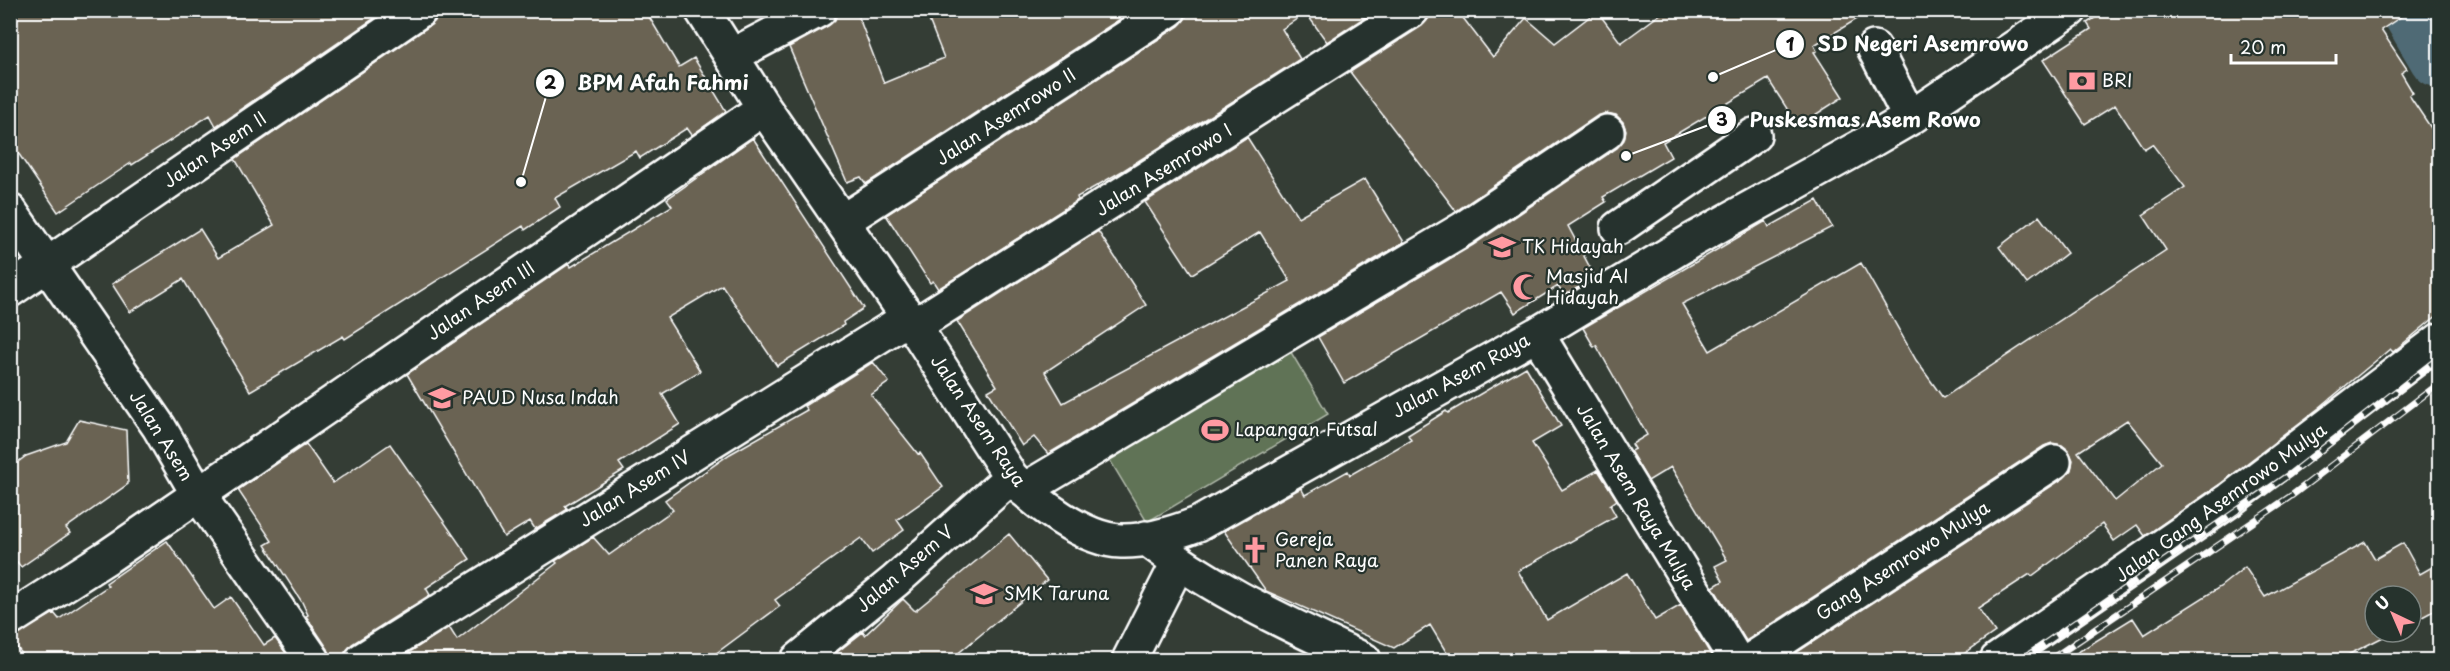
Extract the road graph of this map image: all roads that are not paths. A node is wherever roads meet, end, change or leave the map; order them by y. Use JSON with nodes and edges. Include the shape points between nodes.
{"nodes":[{"id":1,"x":420,"y":10,"type":"edge"},
{"id":2,"x":702,"y":10,"type":"edge"},
{"id":3,"x":819,"y":10,"type":"edge"},
{"id":4,"x":1168,"y":10,"type":"edge"},
{"id":5,"x":1412,"y":10,"type":"edge"},
{"id":6,"x":2070,"y":10,"type":"edge"},
{"id":7,"x":1874,"y":48,"type":"dead end"},
{"id":8,"x":731,"y":56,"type":"junction"},
{"id":9,"x":764,"y":108,"type":"junction"},
{"id":10,"x":1910,"y":118,"type":"junction"},
{"id":11,"x":1607,"y":132,"type":"dead end"},
{"id":12,"x":1754,"y":135,"type":"dead end"},
{"id":13,"x":1662,"y":197,"type":"junction"},
{"id":14,"x":10,"y":210,"type":"edge"},
{"id":15,"x":843,"y":221,"type":"junction"},
{"id":16,"x":1618,"y":228,"type":"dead end"},
{"id":17,"x":1690,"y":241,"type":"junction"},
{"id":18,"x":46,"y":265,"type":"junction"},
{"id":19,"x":10,"y":290,"type":"edge"},
{"id":20,"x":911,"y":322,"type":"junction"},
{"id":21,"x":1537,"y":334,"type":"junction"},
{"id":22,"x":2439,"y":339,"type":"edge"},
{"id":23,"x":2054,"y":462,"type":"dead end"},
{"id":24,"x":1018,"y":483,"type":"junction"},
{"id":25,"x":198,"y":494,"type":"junction"},
{"id":26,"x":1146,"y":538,"type":"junction"},
{"id":27,"x":1178,"y":563,"type":"junction"},
{"id":28,"x":10,"y":619,"type":"edge"},
{"id":29,"x":313,"y":660,"type":"edge"},
{"id":30,"x":362,"y":660,"type":"edge"},
{"id":31,"x":798,"y":660,"type":"edge"},
{"id":32,"x":1129,"y":660,"type":"edge"},
{"id":33,"x":1365,"y":660,"type":"edge"},
{"id":34,"x":1736,"y":660,"type":"edge"},
{"id":35,"x":1751,"y":660,"type":"edge"},
{"id":36,"x":1997,"y":660,"type":"edge"}],
"edges":[{"from":1,"to":18,"type":"street","name":"Jalan Asem II"},
{"from":2,"to":8,"type":"street","name":"Jalan Asem Raya"},
{"from":3,"to":8,"type":"street"},
{"from":4,"to":15,"type":"street","name":"Jalan Asemrowo II"},
{"from":5,"to":20,"type":"street","name":"Jalan Asemrowo I"},
{"from":6,"to":10,"type":"street","name":"Jalan Asem Raya"},
{"from":7,"to":10,"type":"street"},
{"from":8,"to":9,"type":"street","name":"Jalan Asem Raya"},
{"from":9,"to":15,"type":"street","name":"Jalan Asem Raya"},
{"from":9,"to":25,"type":"street","name":"Jalan Asem III"},
{"from":10,"to":17,"type":"street","name":"Jalan Asem Raya"},
{"from":11,"to":24,"type":"street","name":"Jalan Asem V","via":[[1463,229]]},
{"from":12,"to":13,"type":"street"},
{"from":13,"to":16,"type":"street"},
{"from":13,"to":17,"type":"street"},
{"from":14,"to":18,"type":"street","name":"Jalan Asem"},
{"from":15,"to":20,"type":"street","name":"Jalan Asem Raya"},
{"from":17,"to":21,"type":"street","name":"Jalan Asem Raya"},
{"from":18,"to":19,"type":"street","name":"Jalan Asem II"},
{"from":18,"to":25,"type":"street","name":"Jalan Asem","via":[[159,427]]},
{"from":20,"to":24,"type":"street","name":"Jalan Asem Raya"},
{"from":20,"to":30,"type":"street","name":"Jalan Asem IV"},
{"from":21,"to":26,"type":"street","name":"Jalan Asem Raya","via":[[1198,524]]},
{"from":21,"to":34,"type":"street","name":"Jalan Asem Raya Mulya"},
{"from":22,"to":36,"type":"street","name":"Jalan Gang Asemrowo Mulya","via":[[2231,498]]},
{"from":23,"to":35,"type":"street","name":"Gang Asemrowo Mulya"},
{"from":24,"to":26,"type":"street","name":"Jalan Asem Raya","via":[[1062,518],[1101,538]]},
{"from":24,"to":31,"type":"street","name":"Jalan Asem V"},
{"from":25,"to":28,"type":"street","name":"Jalan Asem III"},
{"from":25,"to":29,"type":"street","name":"Jalan Asem"},
{"from":26,"to":27,"type":"street"},
{"from":27,"to":32,"type":"street"},
{"from":27,"to":33,"type":"street","via":[[1237,598]]}]}
